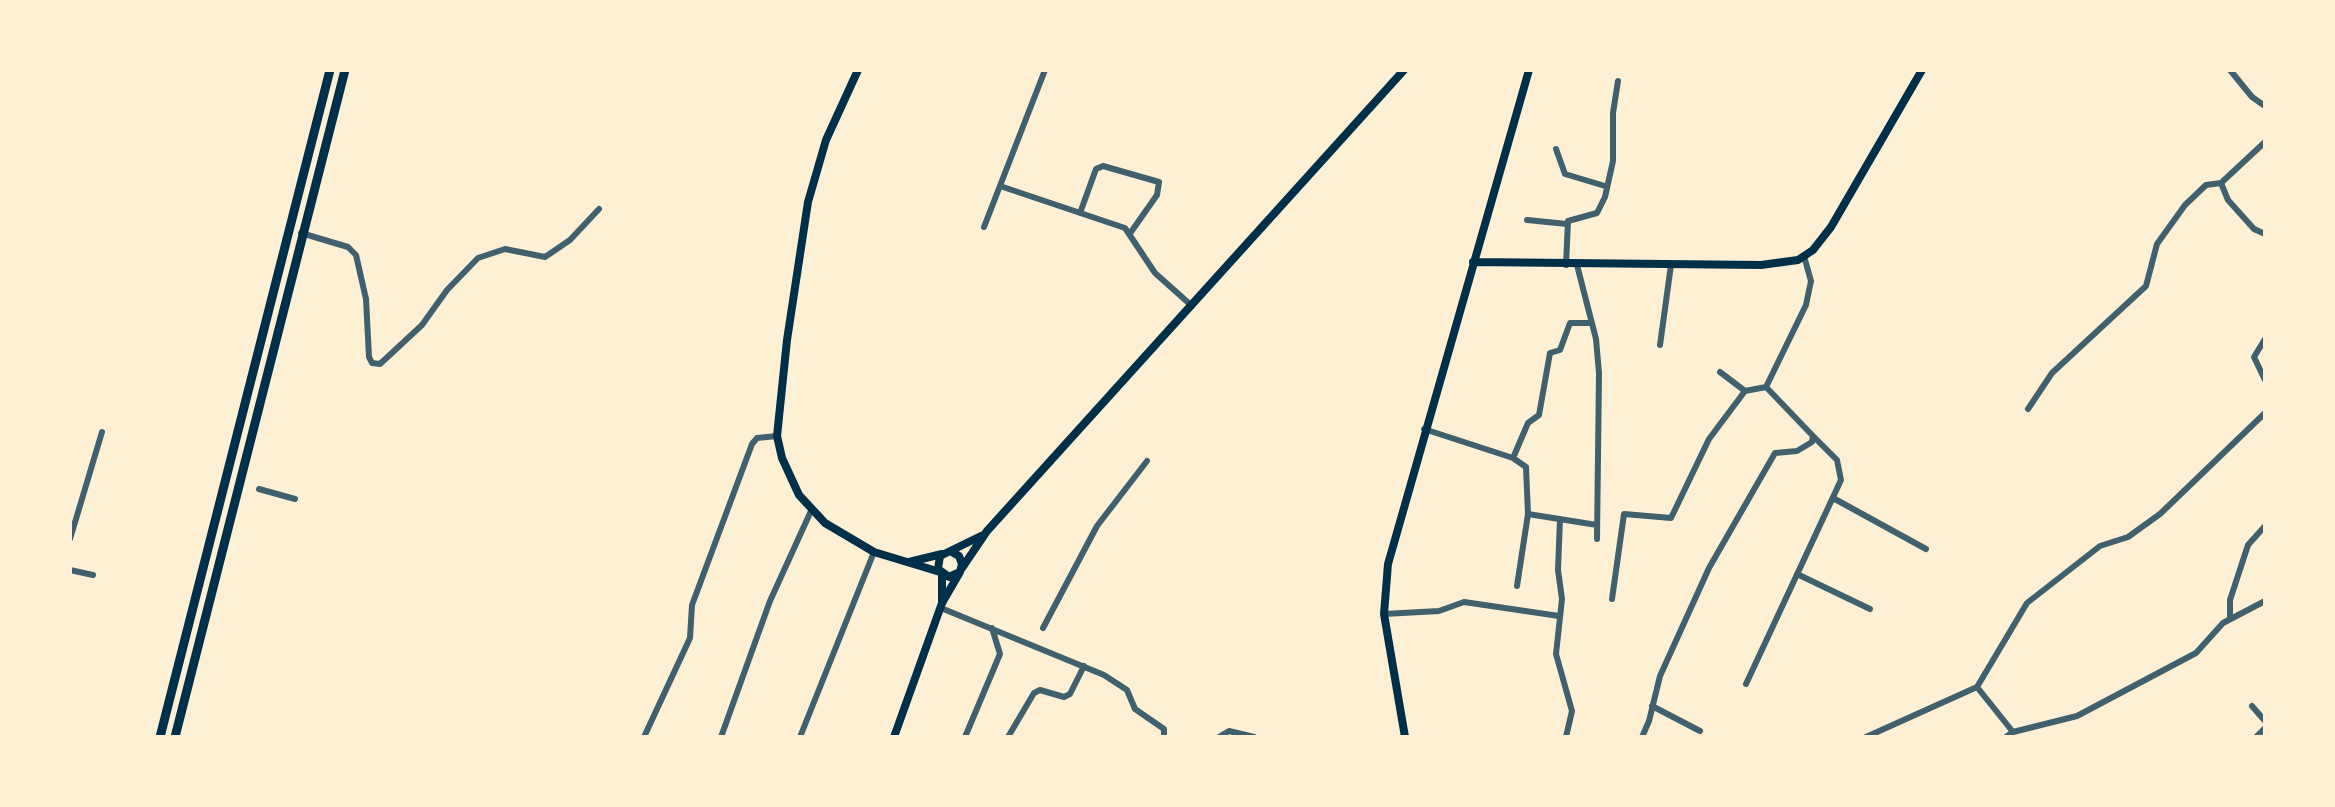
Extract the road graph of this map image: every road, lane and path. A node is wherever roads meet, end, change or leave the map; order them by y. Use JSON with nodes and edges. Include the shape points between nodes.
{"nodes":[{"id":1,"x":330,"y":70,"type":"edge"},
{"id":2,"x":345,"y":70,"type":"edge"},
{"id":3,"x":858,"y":70,"type":"edge"},
{"id":4,"x":1045,"y":70,"type":"edge"},
{"id":5,"x":1404,"y":70,"type":"edge"},
{"id":6,"x":1529,"y":70,"type":"edge"},
{"id":7,"x":1922,"y":70,"type":"edge"},
{"id":8,"x":2230,"y":70,"type":"edge"},
{"id":9,"x":1618,"y":81,"type":"dead end"},
{"id":10,"x":2265,"y":106,"type":"edge"},
{"id":11,"x":2265,"y":142,"type":"edge"},
{"id":12,"x":1556,"y":149,"type":"dead end"},
{"id":13,"x":2221,"y":183,"type":"junction"},
{"id":14,"x":1000,"y":186,"type":"junction"},
{"id":15,"x":1605,"y":186,"type":"junction"},
{"id":16,"x":599,"y":209,"type":"dead end"},
{"id":17,"x":1080,"y":213,"type":"junction"},
{"id":18,"x":1527,"y":220,"type":"dead end"},
{"id":19,"x":1567,"y":224,"type":"junction"},
{"id":20,"x":984,"y":227,"type":"dead end"},
{"id":21,"x":1131,"y":232,"type":"junction"},
{"id":22,"x":301,"y":233,"type":"junction"},
{"id":23,"x":2265,"y":234,"type":"edge"},
{"id":24,"x":1804,"y":256,"type":"junction"},
{"id":25,"x":1473,"y":262,"type":"junction"},
{"id":26,"x":1566,"y":265,"type":"junction"},
{"id":27,"x":1577,"y":265,"type":"junction"},
{"id":28,"x":1671,"y":265,"type":"junction"},
{"id":29,"x":1192,"y":306,"type":"junction"},
{"id":30,"x":1592,"y":323,"type":"junction"},
{"id":31,"x":2265,"y":339,"type":"edge"},
{"id":32,"x":1660,"y":345,"type":"dead end"},
{"id":33,"x":1720,"y":372,"type":"dead end"},
{"id":34,"x":2265,"y":380,"type":"edge"},
{"id":35,"x":1766,"y":387,"type":"junction"},
{"id":36,"x":1745,"y":391,"type":"junction"},
{"id":37,"x":2028,"y":409,"type":"dead end"},
{"id":38,"x":2265,"y":413,"type":"edge"},
{"id":39,"x":1424,"y":429,"type":"junction"},
{"id":40,"x":102,"y":432,"type":"dead end"},
{"id":41,"x":777,"y":436,"type":"junction"},
{"id":42,"x":1813,"y":436,"type":"junction"},
{"id":43,"x":1513,"y":458,"type":"junction"},
{"id":44,"x":1147,"y":461,"type":"dead end"},
{"id":45,"x":259,"y":489,"type":"dead end"},
{"id":46,"x":1833,"y":498,"type":"junction"},
{"id":47,"x":295,"y":499,"type":"dead end"},
{"id":48,"x":71,"y":500,"type":"edge"},
{"id":49,"x":80,"y":500,"type":"junction"},
{"id":50,"x":811,"y":511,"type":"junction"},
{"id":51,"x":1528,"y":514,"type":"junction"},
{"id":52,"x":1560,"y":519,"type":"junction"},
{"id":53,"x":1597,"y":525,"type":"junction"},
{"id":54,"x":2265,"y":526,"type":"edge"},
{"id":55,"x":987,"y":531,"type":"junction"},
{"id":56,"x":70,"y":539,"type":"edge"},
{"id":57,"x":1597,"y":539,"type":"dead end"},
{"id":58,"x":1926,"y":549,"type":"dead end"},
{"id":59,"x":874,"y":552,"type":"junction"},
{"id":60,"x":948,"y":553,"type":"junction"},
{"id":61,"x":908,"y":562,"type":"junction"},
{"id":62,"x":70,"y":570,"type":"edge"},
{"id":63,"x":961,"y":570,"type":"junction"},
{"id":64,"x":941,"y":573,"type":"junction"},
{"id":65,"x":1797,"y":574,"type":"junction"},
{"id":66,"x":93,"y":575,"type":"dead end"},
{"id":67,"x":1517,"y":586,"type":"dead end"},
{"id":68,"x":1612,"y":599,"type":"dead end"},
{"id":69,"x":2265,"y":601,"type":"edge"},
{"id":70,"x":942,"y":606,"type":"junction"},
{"id":71,"x":1870,"y":609,"type":"dead end"},
{"id":72,"x":1384,"y":614,"type":"junction"},
{"id":73,"x":1559,"y":616,"type":"junction"},
{"id":74,"x":2230,"y":619,"type":"junction"},
{"id":75,"x":992,"y":628,"type":"junction"},
{"id":76,"x":1043,"y":628,"type":"dead end"},
{"id":77,"x":1084,"y":666,"type":"junction"},
{"id":78,"x":1746,"y":684,"type":"dead end"},
{"id":79,"x":1977,"y":687,"type":"junction"},
{"id":80,"x":1652,"y":706,"type":"junction"},
{"id":81,"x":2252,"y":706,"type":"dead end"},
{"id":82,"x":2265,"y":721,"type":"edge"},
{"id":83,"x":2265,"y":728,"type":"edge"},
{"id":84,"x":1700,"y":731,"type":"dead end"},
{"id":85,"x":2013,"y":732,"type":"junction"},
{"id":86,"x":160,"y":737,"type":"edge"},
{"id":87,"x":175,"y":737,"type":"edge"},
{"id":88,"x":644,"y":737,"type":"edge"},
{"id":89,"x":721,"y":737,"type":"edge"},
{"id":90,"x":800,"y":737,"type":"edge"},
{"id":91,"x":894,"y":737,"type":"edge"},
{"id":92,"x":965,"y":737,"type":"edge"},
{"id":93,"x":1008,"y":737,"type":"edge"},
{"id":94,"x":1164,"y":737,"type":"edge"},
{"id":95,"x":1219,"y":737,"type":"edge"},
{"id":96,"x":1254,"y":737,"type":"edge"},
{"id":97,"x":1405,"y":737,"type":"edge"},
{"id":98,"x":1566,"y":737,"type":"edge"},
{"id":99,"x":1642,"y":737,"type":"edge"},
{"id":100,"x":1866,"y":737,"type":"edge"},
{"id":101,"x":2006,"y":737,"type":"edge"},
{"id":102,"x":2256,"y":737,"type":"edge"}],
"edges":[{"from":1,"to":86,"type":"main road"},
{"from":2,"to":22,"type":"main road"},
{"from":3,"to":41,"type":"main road","via":[[834,120],[808,202]]},
{"from":4,"to":14,"type":"street"},
{"from":5,"to":29,"type":"main road"},
{"from":6,"to":25,"type":"main road"},
{"from":7,"to":24,"type":"main road","via":[[1831,227]]},
{"from":8,"to":10,"type":"street"},
{"from":9,"to":15,"type":"street","via":[[1613,161]]},
{"from":11,"to":13,"type":"street"},
{"from":12,"to":15,"type":"street","via":[[1565,174]]},
{"from":13,"to":23,"type":"street","via":[[2228,200]]},
{"from":13,"to":37,"type":"street","via":[[2206,185],[2185,205],[2157,244],[2146,286],[2052,373]]},
{"from":14,"to":17,"type":"street"},
{"from":14,"to":20,"type":"street"},
{"from":15,"to":19,"type":"street","via":[[1597,213]]},
{"from":16,"to":22,"type":"street","via":[[545,257],[505,249],[478,258],[422,325],[380,364],[369,357],[366,299],[356,255],[348,247]]},
{"from":17,"to":21,"type":"street"},
{"from":17,"to":21,"type":"street","via":[[1096,169],[1103,166],[1159,182],[1157,195]]},
{"from":18,"to":19,"type":"street"},
{"from":19,"to":26,"type":"street"},
{"from":21,"to":29,"type":"street","via":[[1155,273]]},
{"from":22,"to":87,"type":"main road"},
{"from":24,"to":28,"type":"main road","via":[[1761,265]]},
{"from":24,"to":35,"type":"street","via":[[1811,281],[1806,305]]},
{"from":25,"to":26,"type":"main road"},
{"from":25,"to":39,"type":"main road"},
{"from":26,"to":27,"type":"main road"},
{"from":27,"to":28,"type":"main road"},
{"from":27,"to":30,"type":"street"},
{"from":28,"to":32,"type":"street"},
{"from":29,"to":55,"type":"main road"},
{"from":30,"to":43,"type":"street","via":[[1570,323],[1560,350],[1550,353],[1539,415],[1528,423]]},
{"from":30,"to":53,"type":"street","via":[[1599,373]]},
{"from":31,"to":34,"type":"street","via":[[2254,357]]},
{"from":33,"to":36,"type":"street"},
{"from":35,"to":36,"type":"street"},
{"from":35,"to":42,"type":"street"},
{"from":36,"to":68,"type":"street","via":[[1709,439],[1671,518],[1624,514]]},
{"from":38,"to":79,"type":"street","via":[[2160,514],[2128,537],[2100,546],[2036,594]]},
{"from":39,"to":43,"type":"street"},
{"from":39,"to":72,"type":"main road","via":[[1390,555]]},
{"from":40,"to":49,"type":"street"},
{"from":41,"to":50,"type":"main road","via":[[790,478]]},
{"from":41,"to":88,"type":"street","via":[[757,438],[752,444],[692,605],[690,638]]},
{"from":42,"to":46,"type":"street","via":[[1837,460],[1841,472]]},
{"from":42,"to":80,"type":"street","via":[[1808,447],[1775,453],[1709,568],[1660,676]]},
{"from":43,"to":51,"type":"street","via":[[1528,472]]},
{"from":44,"to":76,"type":"street","via":[[1097,526]]},
{"from":45,"to":47,"type":"street"},
{"from":46,"to":58,"type":"street"},
{"from":46,"to":65,"type":"street"},
{"from":48,"to":49,"type":"street"},
{"from":49,"to":56,"type":"street"},
{"from":50,"to":59,"type":"main road","via":[[839,534]]},
{"from":50,"to":89,"type":"street","via":[[770,601]]},
{"from":51,"to":52,"type":"street"},
{"from":51,"to":67,"type":"street"},
{"from":52,"to":53,"type":"street"},
{"from":52,"to":73,"type":"street"},
{"from":53,"to":57,"type":"street"},
{"from":54,"to":74,"type":"street","via":[[2248,545],[2230,600]]},
{"from":55,"to":60,"type":"main road"},
{"from":55,"to":63,"type":"main road"},
{"from":59,"to":61,"type":"main road"},
{"from":59,"to":90,"type":"street"},
{"from":60,"to":61,"type":"main road"},
{"from":60,"to":63,"type":"main road","via":[[961,560]]},
{"from":60,"to":64,"type":"main road","via":[[937,565]]},
{"from":61,"to":64,"type":"main road"},
{"from":62,"to":66,"type":"street"},
{"from":63,"to":64,"type":"main road","via":[[953,576]]},
{"from":63,"to":70,"type":"main road"},
{"from":64,"to":70,"type":"main road"},
{"from":65,"to":71,"type":"street"},
{"from":65,"to":78,"type":"street"},
{"from":69,"to":74,"type":"street"},
{"from":70,"to":75,"type":"street"},
{"from":70,"to":91,"type":"main road"},
{"from":72,"to":73,"type":"street","via":[[1439,611],[1464,602]]},
{"from":72,"to":97,"type":"main road"},
{"from":73,"to":98,"type":"street","via":[[1557,667],[1572,711]]},
{"from":74,"to":85,"type":"street","via":[[2196,653],[2077,716]]},
{"from":75,"to":77,"type":"street"},
{"from":75,"to":92,"type":"street","via":[[1000,654]]},
{"from":77,"to":93,"type":"street","via":[[1070,694],[1034,693]]},
{"from":77,"to":94,"type":"street","via":[[1127,690],[1135,709],[1164,729]]},
{"from":79,"to":85,"type":"street"},
{"from":79,"to":100,"type":"street"},
{"from":80,"to":84,"type":"street"},
{"from":80,"to":99,"type":"street"},
{"from":81,"to":82,"type":"street"},
{"from":83,"to":102,"type":"street"},
{"from":85,"to":101,"type":"street"},
{"from":95,"to":96,"type":"street","via":[[1229,731]]}]}
